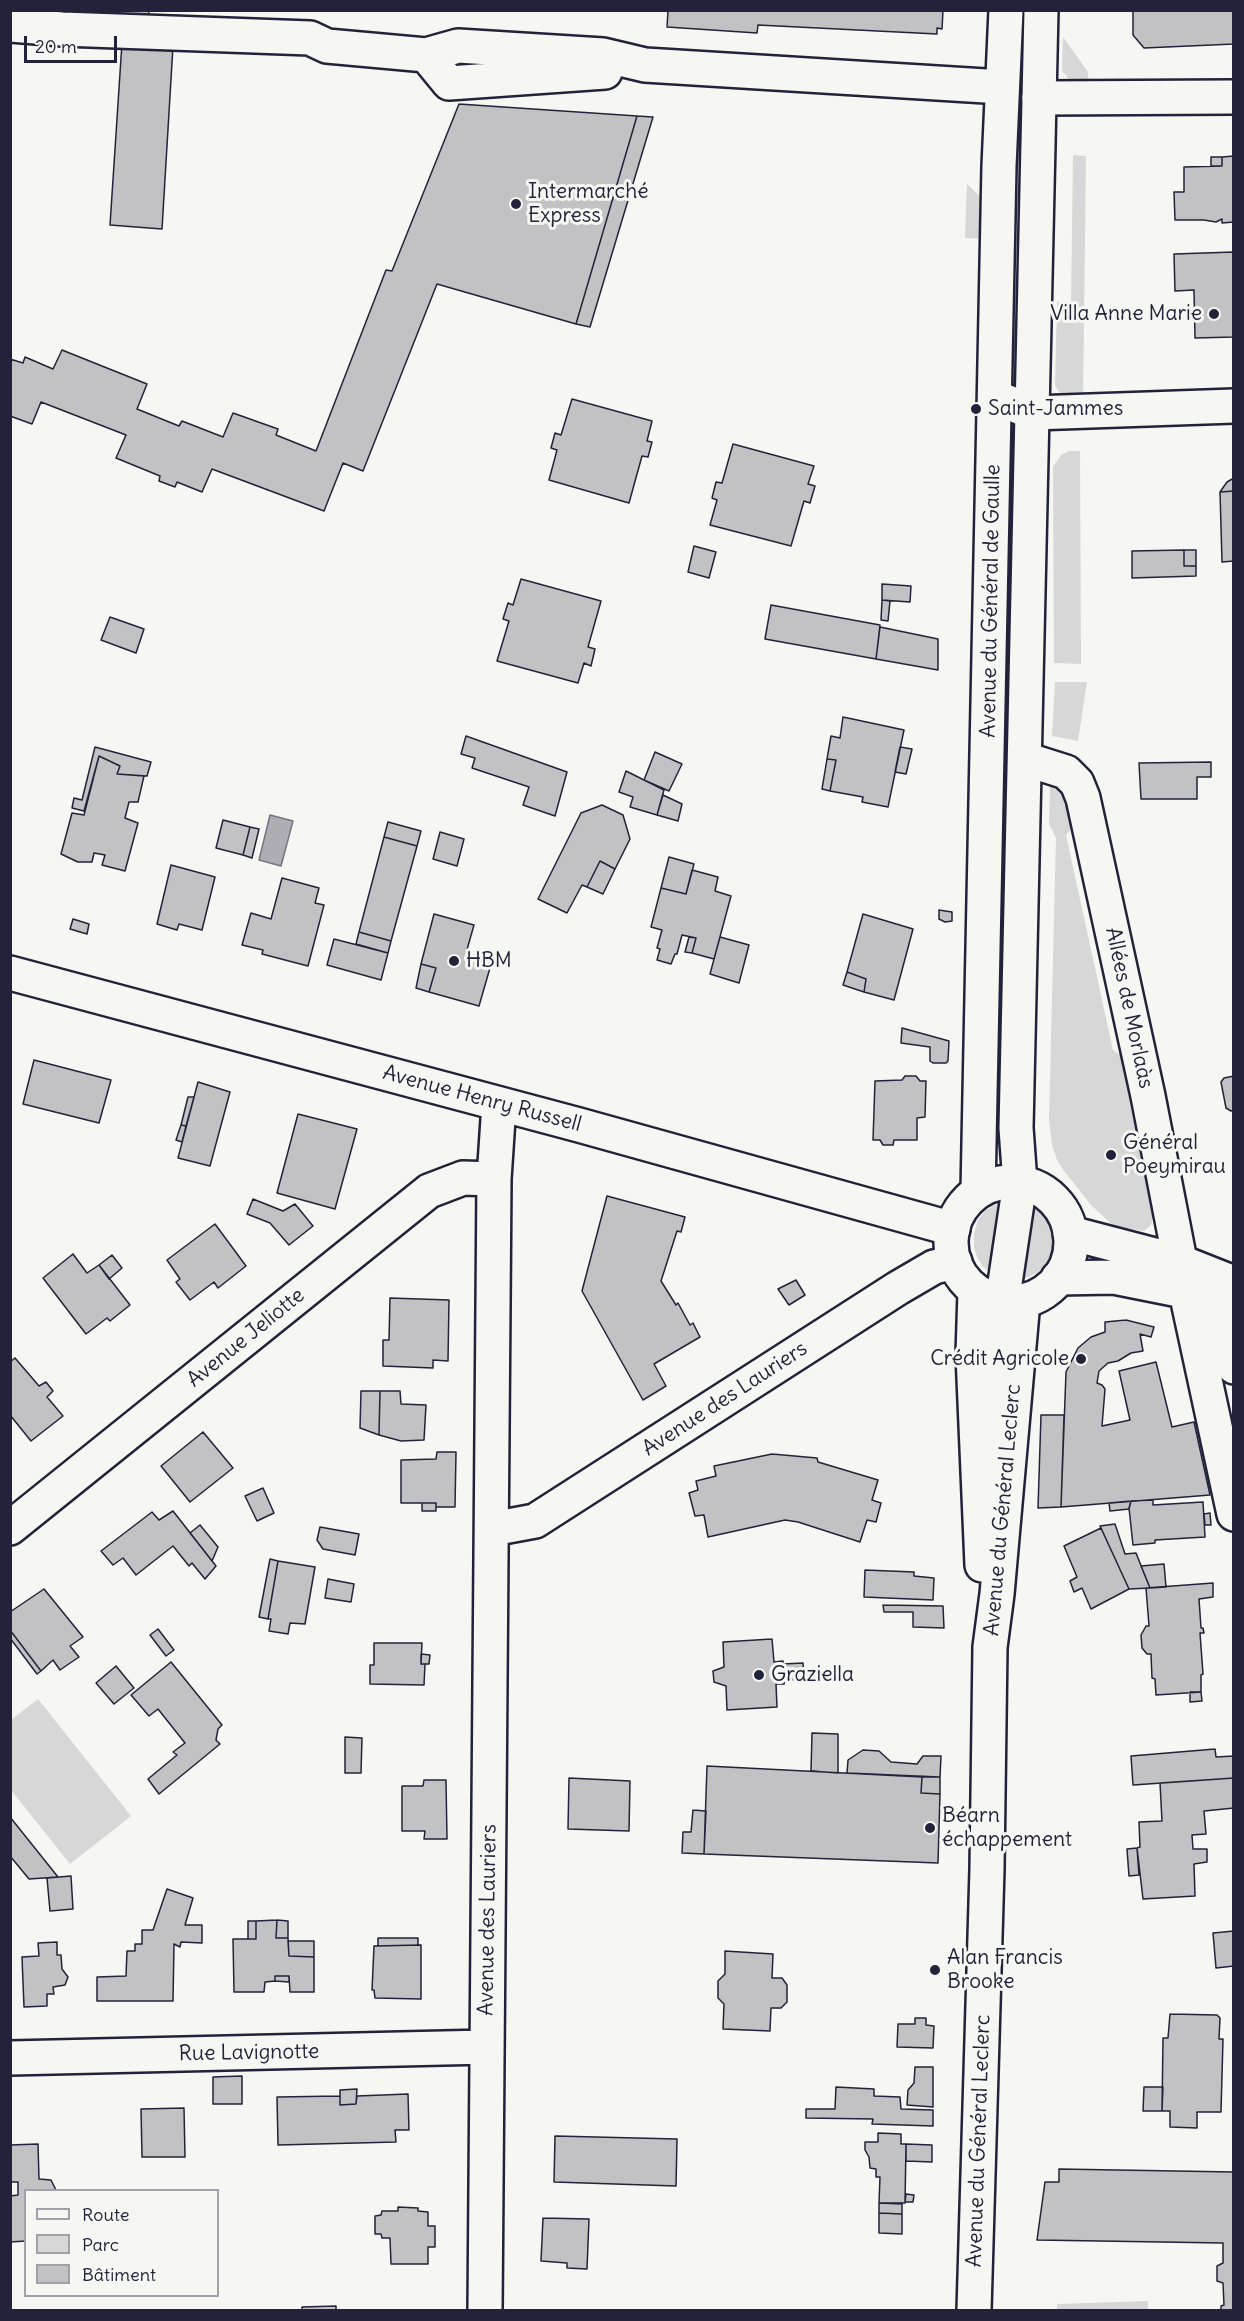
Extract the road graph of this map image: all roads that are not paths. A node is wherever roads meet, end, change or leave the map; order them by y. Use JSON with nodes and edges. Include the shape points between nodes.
{"nodes":[{"id":1,"x":1006,"y":10,"type":"edge"},
{"id":2,"x":1041,"y":10,"type":"edge"},
{"id":3,"x":10,"y":25,"type":"edge"},
{"id":4,"x":1002,"y":87,"type":"junction"},
{"id":5,"x":1233,"y":97,"type":"edge"},
{"id":6,"x":1039,"y":98,"type":"junction"},
{"id":7,"x":996,"y":397,"type":"junction"},
{"id":8,"x":1233,"y":406,"type":"edge"},
{"id":9,"x":1033,"y":413,"type":"junction"},
{"id":10,"x":1025,"y":759,"type":"junction"},
{"id":11,"x":10,"y":973,"type":"edge"},
{"id":12,"x":499,"y":1104,"type":"junction"},
{"id":13,"x":494,"y":1179,"type":"junction"},
{"id":14,"x":1020,"y":1183,"type":"junction"},
{"id":15,"x":978,"y":1191,"type":"junction"},
{"id":16,"x":953,"y":1229,"type":"junction"},
{"id":17,"x":1070,"y":1233,"type":"junction"},
{"id":18,"x":955,"y":1262,"type":"junction"},
{"id":19,"x":1058,"y":1278,"type":"junction"},
{"id":20,"x":1211,"y":1285,"type":"edge"},
{"id":21,"x":1000,"y":1298,"type":"junction"},
{"id":22,"x":1233,"y":1366,"type":"edge"},
{"id":23,"x":1233,"y":1514,"type":"edge"},
{"id":24,"x":10,"y":1528,"type":"edge"},
{"id":25,"x":492,"y":1529,"type":"junction"},
{"id":26,"x":990,"y":1647,"type":"junction"},
{"id":27,"x":487,"y":2047,"type":"junction"},
{"id":28,"x":10,"y":2058,"type":"edge"},
{"id":29,"x":486,"y":2310,"type":"edge"},
{"id":30,"x":974,"y":2310,"type":"edge"}],
"edges":[{"from":1,"to":4,"type":"street","name":"Avenue du Général de Gaulle"},
{"from":2,"to":6,"type":"street","name":"Avenue du Général de Gaulle"},
{"from":3,"to":4,"type":"street","via":[[310,38],[327,46],[418,54],[458,46],[603,55],[645,65]]},
{"from":4,"to":7,"type":"street","name":"Avenue du Général de Gaulle"},
{"from":5,"to":6,"type":"street"},
{"from":6,"to":9,"type":"street","name":"Avenue du Général de Gaulle"},
{"from":7,"to":9,"type":"street"},
{"from":7,"to":15,"type":"street","name":"Avenue du Général de Gaulle"},
{"from":8,"to":9,"type":"street"},
{"from":9,"to":10,"type":"street","name":"Avenue du Général de Gaulle"},
{"from":10,"to":14,"type":"street","name":"Avenue du Général de Gaulle","via":[[1016,1128]]},
{"from":10,"to":20,"type":"street","name":"Allées de Morlaàs","via":[[1066,772],[1077,783],[1083,798],[1148,1096]]},
{"from":11,"to":12,"type":"street","name":"Avenue Henry Russell"},
{"from":12,"to":13,"type":"street","name":"Avenue des Lauriers"},
{"from":12,"to":16,"type":"street","name":"Avenue Henry Russell"},
{"from":13,"to":24,"type":"street","name":"Avenue Jeliotte","via":[[463,1178],[429,1191]]},
{"from":13,"to":25,"type":"street","name":"Avenue des Lauriers"},
{"from":14,"to":15,"type":"street","via":[[1000,1183]]},
{"from":14,"to":17,"type":"street","via":[[1038,1188],[1053,1200],[1065,1215]]},
{"from":14,"to":21,"type":"street","name":"Avenue du Général de Gaulle"},
{"from":15,"to":16,"type":"street","via":[[956,1217]]},
{"from":16,"to":18,"type":"street"},
{"from":17,"to":19,"type":"street","via":[[1070,1252]]},
{"from":17,"to":20,"type":"street"},
{"from":18,"to":21,"type":"street","via":[[961,1276]]},
{"from":18,"to":25,"type":"street","name":"Avenue des Lauriers","via":[[934,1267],[898,1288],[535,1521]]},
{"from":19,"to":20,"type":"street","via":[[1114,1277]]},
{"from":19,"to":21,"type":"street","via":[[1033,1298]]},
{"from":20,"to":22,"type":"street","name":"Allées de Morlaàs"},
{"from":20,"to":23,"type":"street"},
{"from":21,"to":26,"type":"street","name":"Avenue du Général Leclerc","via":[[997,1594]]},
{"from":21,"to":26,"type":"street","name":"Avenue du Général Leclerc","via":[[974,1378],[983,1601]]},
{"from":25,"to":27,"type":"street","name":"Avenue des Lauriers"},
{"from":26,"to":30,"type":"street","name":"Avenue du Général Leclerc"},
{"from":27,"to":28,"type":"street","name":"Rue Lavignotte"},
{"from":27,"to":29,"type":"street","name":"Avenue des Lauriers"}]}
